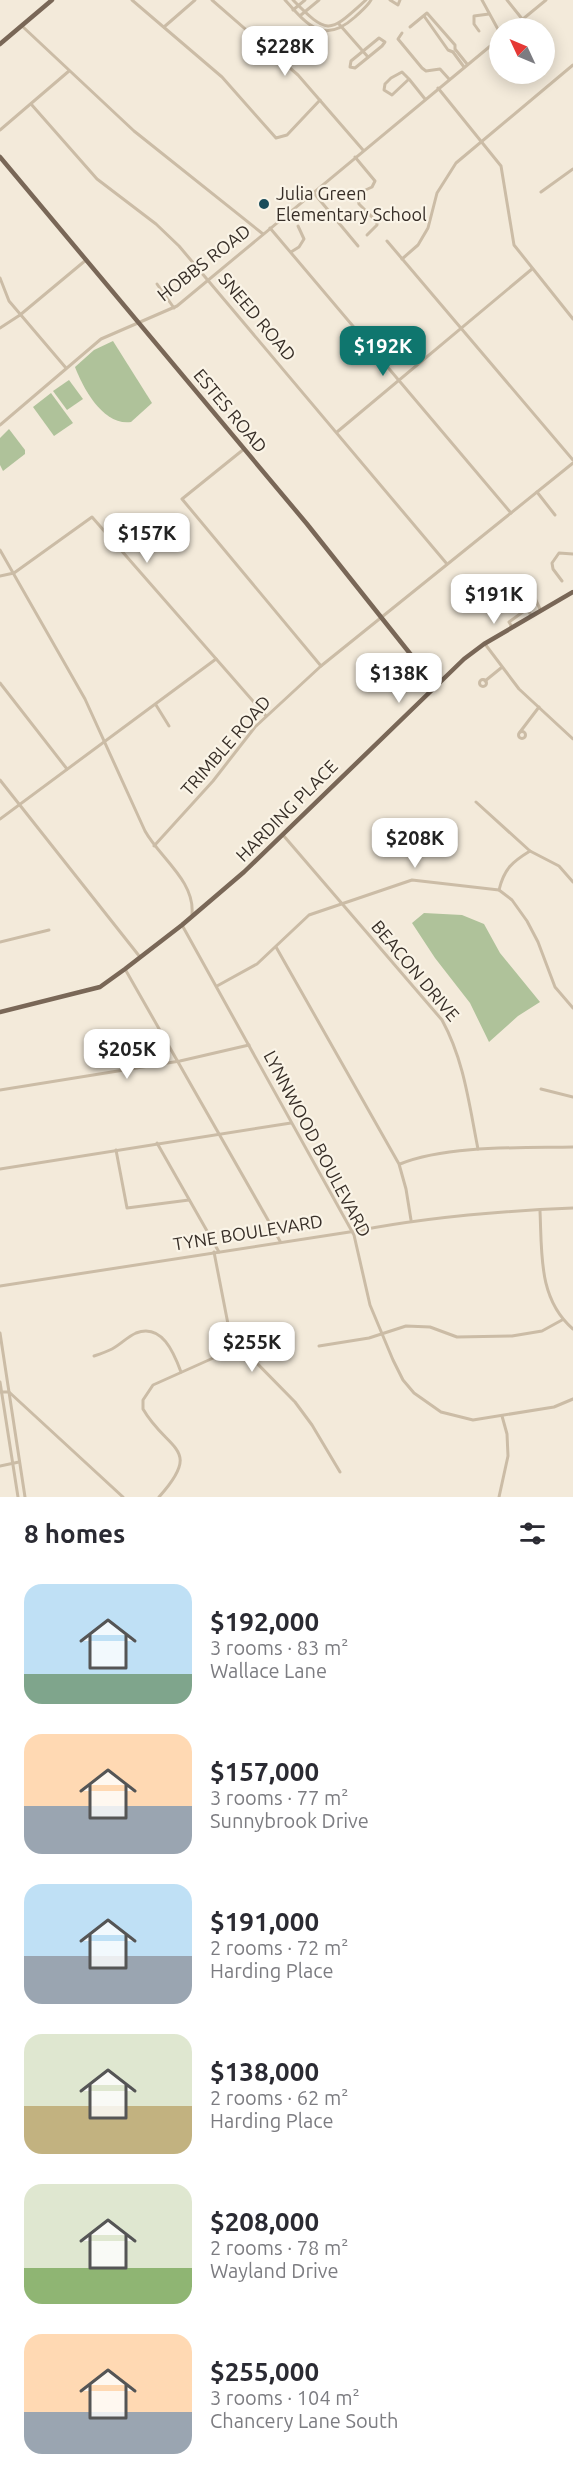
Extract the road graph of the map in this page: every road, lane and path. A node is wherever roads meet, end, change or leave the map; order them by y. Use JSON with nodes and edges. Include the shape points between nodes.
{"nodes":[{"id":1,"x":52,"y":0,"type":"edge"},
{"id":2,"x":132,"y":0,"type":"edge"},
{"id":3,"x":195,"y":0,"type":"edge"},
{"id":4,"x":212,"y":0,"type":"edge"},
{"id":5,"x":285,"y":0,"type":"edge"},
{"id":6,"x":293,"y":0,"type":"edge"},
{"id":7,"x":305,"y":0,"type":"edge"},
{"id":8,"x":319,"y":0,"type":"edge"},
{"id":9,"x":366,"y":0,"type":"edge"},
{"id":10,"x":371,"y":0,"type":"edge"},
{"id":11,"x":390,"y":0,"type":"edge"},
{"id":12,"x":400,"y":0,"type":"edge"},
{"id":13,"x":482,"y":0,"type":"edge"},
{"id":14,"x":507,"y":0,"type":"edge"},
{"id":15,"x":546,"y":0,"type":"edge"},
{"id":16,"x":298,"y":6,"type":"junction"},
{"id":17,"x":293,"y":10,"type":"junction"},
{"id":18,"x":304,"y":12,"type":"junction"},
{"id":19,"x":489,"y":14,"type":"junction"},
{"id":20,"x":301,"y":15,"type":"junction"},
{"id":21,"x":491,"y":18,"type":"edge"},
{"id":22,"x":521,"y":18,"type":"edge"},
{"id":23,"x":525,"y":18,"type":"edge"},
{"id":24,"x":339,"y":24,"type":"junction"},
{"id":25,"x":22,"y":26,"type":"junction"},
{"id":26,"x":164,"y":27,"type":"junction"},
{"id":27,"x":410,"y":27,"type":"dead end"},
{"id":28,"x":343,"y":28,"type":"junction"},
{"id":29,"x":437,"y":29,"type":"junction"},
{"id":30,"x":479,"y":32,"type":"dead end"},
{"id":31,"x":402,"y":33,"type":"dead end"},
{"id":32,"x":0,"y":44,"type":"edge"},
{"id":33,"x":489,"y":47,"type":"edge"},
{"id":34,"x":362,"y":50,"type":"junction"},
{"id":35,"x":454,"y":50,"type":"junction"},
{"id":36,"x":368,"y":57,"type":"junction"},
{"id":37,"x":466,"y":65,"type":"junction"},
{"id":38,"x":573,"y":65,"type":"edge"},
{"id":39,"x":69,"y":71,"type":"junction"},
{"id":40,"x":409,"y":79,"type":"junction"},
{"id":41,"x":449,"y":79,"type":"junction"},
{"id":42,"x":438,"y":88,"type":"junction"},
{"id":43,"x":425,"y":99,"type":"junction"},
{"id":44,"x":320,"y":100,"type":"junction"},
{"id":45,"x":32,"y":104,"type":"junction"},
{"id":46,"x":0,"y":130,"type":"edge"},
{"id":47,"x":480,"y":141,"type":"junction"},
{"id":48,"x":363,"y":150,"type":"junction"},
{"id":49,"x":0,"y":157,"type":"edge"},
{"id":50,"x":355,"y":157,"type":"junction"},
{"id":51,"x":573,"y":169,"type":"edge"},
{"id":52,"x":313,"y":192,"type":"junction"},
{"id":53,"x":541,"y":192,"type":"dead end"},
{"id":54,"x":298,"y":226,"type":"dead end"},
{"id":55,"x":270,"y":228,"type":"junction"},
{"id":56,"x":263,"y":234,"type":"junction"},
{"id":57,"x":368,"y":235,"type":"dead end"},
{"id":58,"x":387,"y":241,"type":"dead end"},
{"id":59,"x":358,"y":246,"type":"dead end"},
{"id":60,"x":291,"y":252,"type":"junction"},
{"id":61,"x":402,"y":259,"type":"junction"},
{"id":62,"x":86,"y":260,"type":"junction"},
{"id":63,"x":532,"y":269,"type":"junction"},
{"id":64,"x":0,"y":278,"type":"edge"},
{"id":65,"x":209,"y":280,"type":"junction"},
{"id":66,"x":157,"y":284,"type":"dead end"},
{"id":67,"x":174,"y":308,"type":"junction"},
{"id":68,"x":21,"y":315,"type":"junction"},
{"id":69,"x":573,"y":319,"type":"edge"},
{"id":70,"x":138,"y":322,"type":"junction"},
{"id":71,"x":462,"y":327,"type":"junction"},
{"id":72,"x":0,"y":328,"type":"edge"},
{"id":73,"x":66,"y":368,"type":"junction"},
{"id":74,"x":400,"y":380,"type":"junction"},
{"id":75,"x":0,"y":426,"type":"edge"},
{"id":76,"x":337,"y":432,"type":"junction"},
{"id":77,"x":244,"y":449,"type":"junction"},
{"id":78,"x":572,"y":460,"type":"edge"},
{"id":79,"x":537,"y":492,"type":"junction"},
{"id":80,"x":511,"y":513,"type":"junction"},
{"id":81,"x":555,"y":515,"type":"dead end"},
{"id":82,"x":0,"y":550,"type":"edge"},
{"id":83,"x":573,"y":554,"type":"edge"},
{"id":84,"x":447,"y":564,"type":"junction"},
{"id":85,"x":14,"y":573,"type":"junction"},
{"id":86,"x":0,"y":576,"type":"edge"},
{"id":87,"x":520,"y":576,"type":"dead end"},
{"id":88,"x":561,"y":582,"type":"dead end"},
{"id":89,"x":489,"y":591,"type":"dead end"},
{"id":90,"x":573,"y":592,"type":"edge"},
{"id":91,"x":527,"y":609,"type":"junction"},
{"id":92,"x":541,"y":611,"type":"junction"},
{"id":93,"x":532,"y":616,"type":"junction"},
{"id":94,"x":381,"y":617,"type":"junction"},
{"id":95,"x":512,"y":627,"type":"junction"},
{"id":96,"x":484,"y":644,"type":"junction"},
{"id":97,"x":216,"y":659,"type":"junction"},
{"id":98,"x":321,"y":666,"type":"junction"},
{"id":99,"x":501,"y":668,"type":"junction"},
{"id":100,"x":485,"y":681,"type":"dead end"},
{"id":101,"x":0,"y":683,"type":"edge"},
{"id":102,"x":435,"y":685,"type":"junction"},
{"id":103,"x":156,"y":705,"type":"junction"},
{"id":104,"x":539,"y":707,"type":"junction"},
{"id":105,"x":266,"y":716,"type":"junction"},
{"id":106,"x":170,"y":726,"type":"dead end"},
{"id":107,"x":520,"y":732,"type":"dead end"},
{"id":108,"x":573,"y":739,"type":"edge"},
{"id":109,"x":104,"y":742,"type":"junction"},
{"id":110,"x":68,"y":769,"type":"junction"},
{"id":111,"x":0,"y":780,"type":"edge"},
{"id":112,"x":476,"y":802,"type":"dead end"},
{"id":113,"x":19,"y":805,"type":"junction"},
{"id":114,"x":0,"y":819,"type":"edge"},
{"id":115,"x":282,"y":834,"type":"junction"},
{"id":116,"x":154,"y":846,"type":"junction"},
{"id":117,"x":530,"y":851,"type":"junction"},
{"id":118,"x":573,"y":882,"type":"edge"},
{"id":119,"x":499,"y":890,"type":"junction"},
{"id":120,"x":341,"y":904,"type":"junction"},
{"id":121,"x":192,"y":915,"type":"junction"},
{"id":122,"x":182,"y":925,"type":"junction"},
{"id":123,"x":49,"y":930,"type":"dead end"},
{"id":124,"x":0,"y":942,"type":"edge"},
{"id":125,"x":276,"y":947,"type":"junction"},
{"id":126,"x":140,"y":957,"type":"junction"},
{"id":127,"x":125,"y":969,"type":"junction"},
{"id":128,"x":217,"y":986,"type":"junction"},
{"id":129,"x":573,"y":1008,"type":"edge"},
{"id":130,"x":0,"y":1012,"type":"edge"},
{"id":131,"x":249,"y":1045,"type":"junction"},
{"id":132,"x":180,"y":1061,"type":"junction"},
{"id":133,"x":541,"y":1089,"type":"dead end"},
{"id":134,"x":0,"y":1090,"type":"edge"},
{"id":135,"x":573,"y":1097,"type":"edge"},
{"id":136,"x":291,"y":1123,"type":"junction"},
{"id":137,"x":220,"y":1133,"type":"junction"},
{"id":138,"x":157,"y":1143,"type":"junction"},
{"id":139,"x":573,"y":1147,"type":"edge"},
{"id":140,"x":478,"y":1149,"type":"junction"},
{"id":141,"x":116,"y":1150,"type":"junction"},
{"id":142,"x":399,"y":1164,"type":"junction"},
{"id":143,"x":0,"y":1169,"type":"edge"},
{"id":144,"x":189,"y":1200,"type":"junction"},
{"id":145,"x":573,"y":1208,"type":"edge"},
{"id":146,"x":540,"y":1211,"type":"junction"},
{"id":147,"x":411,"y":1221,"type":"junction"},
{"id":148,"x":351,"y":1231,"type":"junction"},
{"id":149,"x":280,"y":1242,"type":"junction"},
{"id":150,"x":216,"y":1252,"type":"junction"},
{"id":151,"x":0,"y":1286,"type":"edge"},
{"id":152,"x":562,"y":1320,"type":"junction"},
{"id":153,"x":573,"y":1329,"type":"edge"},
{"id":154,"x":0,"y":1333,"type":"edge"},
{"id":155,"x":381,"y":1334,"type":"junction"},
{"id":156,"x":240,"y":1346,"type":"junction"},
{"id":157,"x":319,"y":1346,"type":"dead end"},
{"id":158,"x":1,"y":1348,"type":"edge"},
{"id":159,"x":94,"y":1356,"type":"dead end"},
{"id":160,"x":181,"y":1372,"type":"junction"},
{"id":161,"x":0,"y":1382,"type":"edge"},
{"id":162,"x":1,"y":1392,"type":"edge"},
{"id":163,"x":9,"y":1392,"type":"junction"},
{"id":164,"x":573,"y":1399,"type":"edge"},
{"id":165,"x":502,"y":1416,"type":"junction"},
{"id":166,"x":20,"y":1461,"type":"junction"},
{"id":167,"x":12,"y":1464,"type":"junction"},
{"id":168,"x":0,"y":1466,"type":"edge"},
{"id":169,"x":340,"y":1472,"type":"dead end"},
{"id":170,"x":18,"y":1497,"type":"edge"},
{"id":171,"x":25,"y":1497,"type":"edge"},
{"id":172,"x":123,"y":1497,"type":"edge"},
{"id":173,"x":159,"y":1497,"type":"edge"},
{"id":174,"x":499,"y":1497,"type":"edge"}],
"edges":[{"from":1,"to":25,"type":"main road"},
{"from":2,"to":26,"type":"street"},
{"from":3,"to":26,"type":"street"},
{"from":4,"to":44,"type":"street","via":[[298,75]]},
{"from":5,"to":17,"type":"street"},
{"from":6,"to":16,"type":"street"},
{"from":7,"to":16,"type":"street"},
{"from":8,"to":18,"type":"street"},
{"from":9,"to":24,"type":"street"},
{"from":10,"to":28,"type":"street"},
{"from":11,"to":12,"type":"street","via":[[398,5]]},
{"from":13,"to":19,"type":"street"},
{"from":14,"to":22,"type":"street"},
{"from":15,"to":23,"type":"street"},
{"from":16,"to":17,"type":"street"},
{"from":16,"to":18,"type":"street"},
{"from":17,"to":20,"type":"street"},
{"from":18,"to":20,"type":"street"},
{"from":18,"to":24,"type":"street","via":[[328,28]]},
{"from":19,"to":21,"type":"street"},
{"from":19,"to":30,"type":"street","via":[[474,16]]},
{"from":20,"to":28,"type":"street","via":[[327,33]]},
{"from":24,"to":28,"type":"street"},
{"from":25,"to":32,"type":"main road"},
{"from":25,"to":39,"type":"street"},
{"from":26,"to":44,"type":"street","via":[[222,77],[276,138],[286,135]]},
{"from":27,"to":29,"type":"street","via":[[425,14]]},
{"from":28,"to":34,"type":"street"},
{"from":29,"to":35,"type":"street","via":[[448,50]]},
{"from":29,"to":35,"type":"street","via":[[442,28],[455,45]]},
{"from":31,"to":41,"type":"street","via":[[398,39],[422,68],[440,69]]},
{"from":33,"to":37,"type":"street","name":"HOBBS ROAD"},
{"from":34,"to":36,"type":"street"},
{"from":34,"to":36,"type":"street","via":[[349,63],[350,68]]},
{"from":34,"to":36,"type":"street","via":[[379,38],[384,40]]},
{"from":35,"to":37,"type":"street"},
{"from":37,"to":41,"type":"street","name":"HOBBS ROAD"},
{"from":38,"to":47,"type":"street"},
{"from":39,"to":45,"type":"street"},
{"from":39,"to":56,"type":"street","via":[[134,131]]},
{"from":40,"to":40,"type":"street","via":[[392,95],[384,90],[385,84],[398,73]]},
{"from":40,"to":43,"type":"street"},
{"from":41,"to":42,"type":"street","name":"HOBBS ROAD"},
{"from":42,"to":43,"type":"street","name":"HOBBS ROAD"},
{"from":42,"to":47,"type":"street"},
{"from":43,"to":48,"type":"street","name":"HOBBS ROAD"},
{"from":44,"to":48,"type":"street"},
{"from":45,"to":46,"type":"street"},
{"from":45,"to":65,"type":"street","name":"SNEED ROAD","via":[[87,170],[164,231]]},
{"from":47,"to":61,"type":"street","via":[[445,178],[428,228],[418,245]]},
{"from":47,"to":63,"type":"street","via":[[501,166],[514,245]]},
{"from":48,"to":50,"type":"street","name":"HOBBS ROAD"},
{"from":49,"to":62,"type":"main road","name":"ESTES ROAD"},
{"from":50,"to":52,"type":"street","name":"HOBBS ROAD"},
{"from":50,"to":57,"type":"street","via":[[375,181],[372,187],[357,194],[359,204],[377,222]]},
{"from":51,"to":53,"type":"street"},
{"from":52,"to":55,"type":"street","name":"HOBBS ROAD"},
{"from":52,"to":59,"type":"street"},
{"from":54,"to":60,"type":"street","via":[[304,239]]},
{"from":55,"to":56,"type":"street","name":"HOBBS ROAD"},
{"from":55,"to":60,"type":"street"},
{"from":56,"to":65,"type":"street","name":"HOBBS ROAD"},
{"from":58,"to":61,"type":"street"},
{"from":60,"to":74,"type":"street"},
{"from":61,"to":71,"type":"street"},
{"from":62,"to":68,"type":"street"},
{"from":62,"to":70,"type":"main road","name":"ESTES ROAD"},
{"from":63,"to":69,"type":"street"},
{"from":63,"to":71,"type":"street"},
{"from":64,"to":68,"type":"street","via":[[9,301]]},
{"from":65,"to":67,"type":"street","name":"HOBBS ROAD"},
{"from":65,"to":76,"type":"street","name":"SNEED ROAD"},
{"from":66,"to":67,"type":"street"},
{"from":67,"to":70,"type":"street","name":"HOBBS ROAD"},
{"from":68,"to":72,"type":"street"},
{"from":68,"to":73,"type":"street"},
{"from":70,"to":73,"type":"street","name":"HOBBS ROAD","via":[[105,336]]},
{"from":70,"to":77,"type":"main road","name":"ESTES ROAD"},
{"from":71,"to":74,"type":"street"},
{"from":71,"to":78,"type":"street"},
{"from":73,"to":75,"type":"street","name":"HOBBS ROAD"},
{"from":74,"to":76,"type":"street"},
{"from":74,"to":80,"type":"street"},
{"from":76,"to":84,"type":"street","name":"SNEED ROAD"},
{"from":77,"to":94,"type":"main road","name":"ESTES ROAD"},
{"from":77,"to":98,"type":"street","via":[[182,500]]},
{"from":78,"to":79,"type":"street","name":"TRIMBLE ROAD"},
{"from":79,"to":80,"type":"street","name":"TRIMBLE ROAD"},
{"from":79,"to":81,"type":"street"},
{"from":80,"to":84,"type":"street","name":"TRIMBLE ROAD"},
{"from":82,"to":85,"type":"street"},
{"from":83,"to":88,"type":"street","via":[[559,553],[552,562]]},
{"from":84,"to":94,"type":"street","name":"TRIMBLE ROAD"},
{"from":85,"to":86,"type":"street"},
{"from":85,"to":97,"type":"street","via":[[92,517]]},
{"from":85,"to":109,"type":"street","via":[[85,699]]},
{"from":87,"to":92,"type":"street"},
{"from":89,"to":91,"type":"street","via":[[504,582]]},
{"from":90,"to":92,"type":"main road","name":"HARDING PLACE"},
{"from":91,"to":93,"type":"street"},
{"from":91,"to":95,"type":"street","via":[[509,622]]},
{"from":92,"to":93,"type":"main road","name":"HARDING PLACE"},
{"from":93,"to":95,"type":"main road","name":"HARDING PLACE"},
{"from":94,"to":98,"type":"street","name":"TRIMBLE ROAD"},
{"from":94,"to":102,"type":"main road","name":"ESTES ROAD"},
{"from":95,"to":96,"type":"main road","name":"HARDING PLACE"},
{"from":96,"to":99,"type":"street"},
{"from":96,"to":102,"type":"main road","name":"HARDING PLACE"},
{"from":97,"to":103,"type":"street"},
{"from":97,"to":105,"type":"street"},
{"from":98,"to":105,"type":"street","name":"TRIMBLE ROAD"},
{"from":99,"to":100,"type":"street"},
{"from":99,"to":104,"type":"street"},
{"from":101,"to":110,"type":"street"},
{"from":102,"to":115,"type":"main road","name":"HARDING PLACE"},
{"from":103,"to":106,"type":"street"},
{"from":103,"to":109,"type":"street"},
{"from":104,"to":107,"type":"street"},
{"from":104,"to":108,"type":"street"},
{"from":105,"to":116,"type":"street","name":"TRIMBLE ROAD"},
{"from":109,"to":110,"type":"street"},
{"from":109,"to":116,"type":"street"},
{"from":110,"to":113,"type":"street"},
{"from":111,"to":113,"type":"street"},
{"from":112,"to":117,"type":"street"},
{"from":113,"to":114,"type":"street"},
{"from":113,"to":126,"type":"street"},
{"from":115,"to":120,"type":"street","name":"BEACON DRIVE"},
{"from":115,"to":121,"type":"main road","name":"HARDING PLACE"},
{"from":116,"to":121,"type":"street","via":[[188,889]]},
{"from":117,"to":118,"type":"street","via":[[559,866]]},
{"from":117,"to":119,"type":"street","via":[[503,875]]},
{"from":119,"to":120,"type":"street","via":[[412,880]]},
{"from":119,"to":129,"type":"street","via":[[527,921],[555,987]]},
{"from":120,"to":125,"type":"street","via":[[309,915]]},
{"from":120,"to":140,"type":"street","name":"BEACON DRIVE","via":[[443,1022],[454,1041]]},
{"from":121,"to":122,"type":"main road","name":"HARDING PLACE"},
{"from":122,"to":126,"type":"main road","name":"HARDING PLACE"},
{"from":122,"to":128,"type":"street","name":"LYNNWOOD BOULEVARD"},
{"from":123,"to":124,"type":"street"},
{"from":125,"to":128,"type":"street","via":[[256,964]]},
{"from":125,"to":142,"type":"street"},
{"from":126,"to":127,"type":"main road","name":"HARDING PLACE"},
{"from":127,"to":130,"type":"main road","name":"HARDING PLACE","via":[[100,987]]},
{"from":127,"to":132,"type":"street"},
{"from":128,"to":131,"type":"street","name":"LYNNWOOD BOULEVARD"},
{"from":131,"to":132,"type":"street"},
{"from":131,"to":136,"type":"street","name":"LYNNWOOD BOULEVARD"},
{"from":132,"to":134,"type":"street"},
{"from":132,"to":137,"type":"street"},
{"from":133,"to":135,"type":"street"},
{"from":136,"to":137,"type":"street"},
{"from":136,"to":148,"type":"street","name":"LYNNWOOD BOULEVARD"},
{"from":137,"to":138,"type":"street"},
{"from":137,"to":149,"type":"street"},
{"from":138,"to":141,"type":"street"},
{"from":138,"to":144,"type":"street"},
{"from":139,"to":140,"type":"street"},
{"from":140,"to":142,"type":"street"},
{"from":141,"to":143,"type":"street"},
{"from":141,"to":144,"type":"street","via":[[127,1208]]},
{"from":142,"to":147,"type":"street"},
{"from":144,"to":150,"type":"street"},
{"from":145,"to":146,"type":"street","name":"TYNE BOULEVARD"},
{"from":146,"to":147,"type":"street","name":"TYNE BOULEVARD"},
{"from":146,"to":152,"type":"street","via":[[543,1274],[548,1294]]},
{"from":147,"to":148,"type":"street","name":"TYNE BOULEVARD"},
{"from":148,"to":149,"type":"street","name":"TYNE BOULEVARD"},
{"from":148,"to":155,"type":"street","name":"LYNNWOOD BOULEVARD"},
{"from":149,"to":150,"type":"street","name":"TYNE BOULEVARD"},
{"from":150,"to":151,"type":"street","name":"TYNE BOULEVARD"},
{"from":150,"to":156,"type":"street","via":[[228,1324]]},
{"from":152,"to":153,"type":"street"},
{"from":152,"to":155,"type":"street","via":[[542,1331],[512,1336],[457,1337],[430,1327],[406,1326]]},
{"from":154,"to":158,"type":"street"},
{"from":155,"to":157,"type":"street"},
{"from":155,"to":165,"type":"street","name":"LYNNWOOD BOULEVARD","via":[[403,1380],[427,1404],[449,1416],[473,1420]]},
{"from":156,"to":160,"type":"street"},
{"from":156,"to":169,"type":"street","via":[[295,1402]]},
{"from":158,"to":163,"type":"street"},
{"from":159,"to":160,"type":"street","via":[[147,1331],[164,1339]]},
{"from":160,"to":173,"type":"street","via":[[153,1385],[143,1400],[147,1416],[176,1448],[181,1461],[176,1478]]},
{"from":161,"to":162,"type":"street"},
{"from":162,"to":163,"type":"street"},
{"from":162,"to":167,"type":"street"},
{"from":163,"to":166,"type":"street"},
{"from":163,"to":172,"type":"street"},
{"from":164,"to":165,"type":"street","name":"LYNNWOOD BOULEVARD","via":[[554,1407]]},
{"from":165,"to":174,"type":"street","via":[[508,1456]]},
{"from":166,"to":167,"type":"street"},
{"from":166,"to":171,"type":"street"},
{"from":167,"to":168,"type":"street"},
{"from":167,"to":170,"type":"street"}]}
